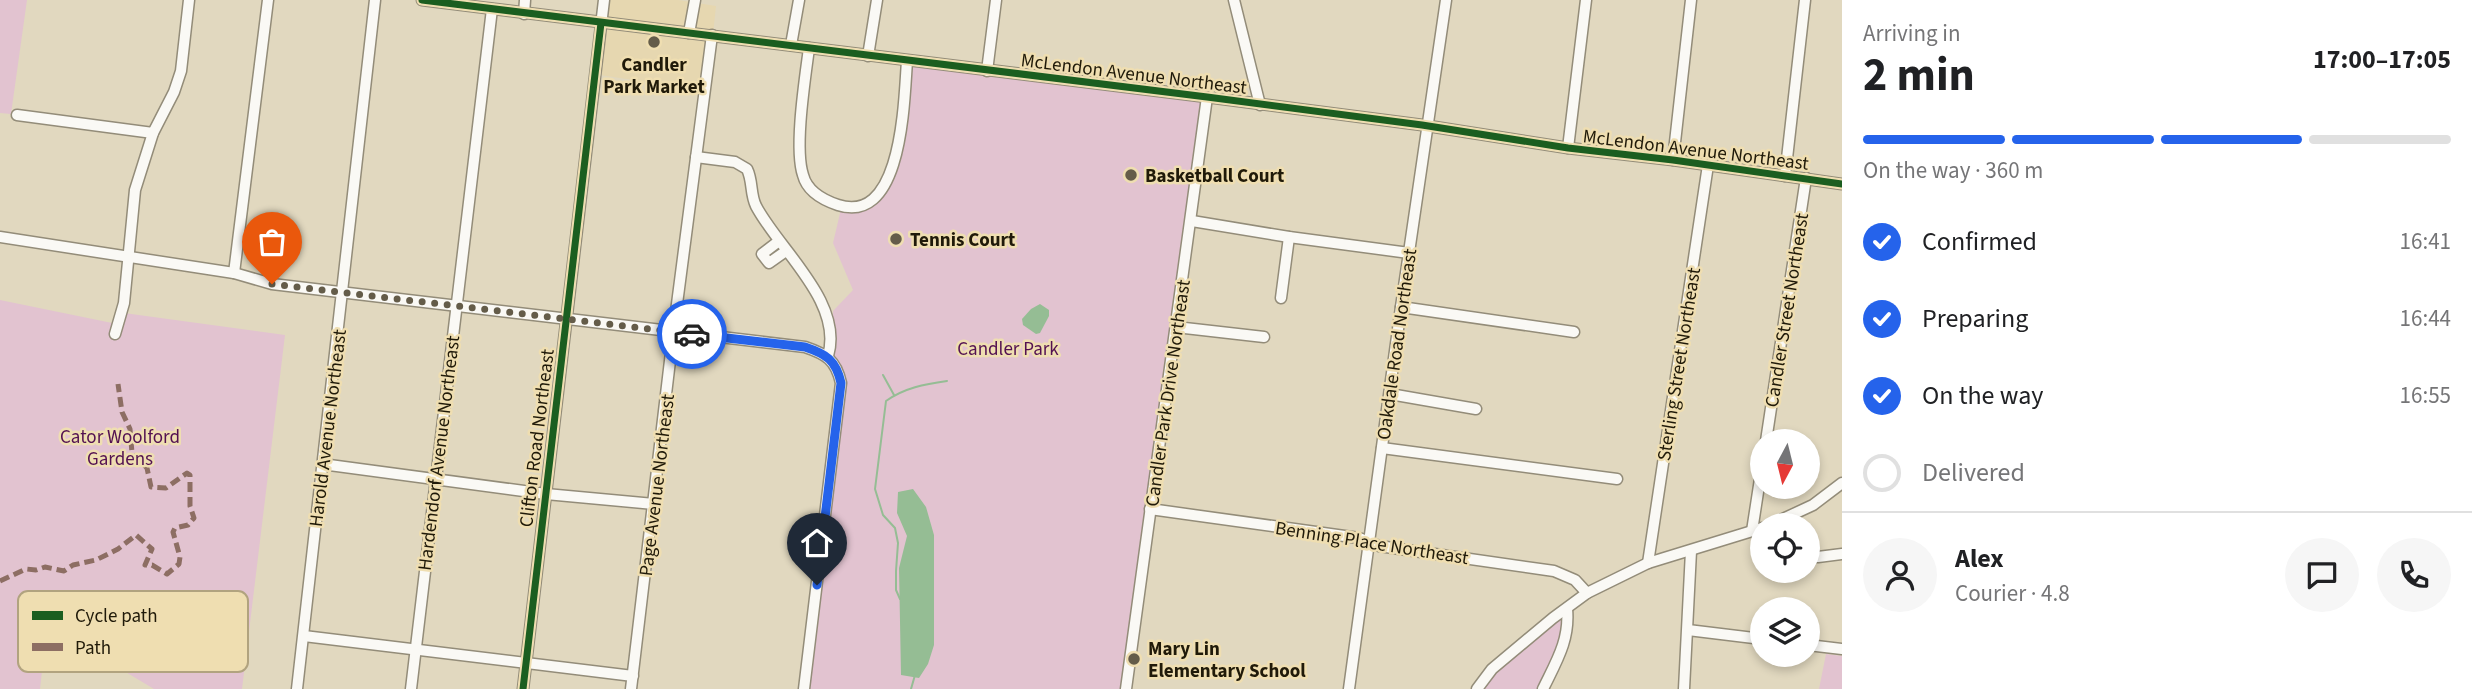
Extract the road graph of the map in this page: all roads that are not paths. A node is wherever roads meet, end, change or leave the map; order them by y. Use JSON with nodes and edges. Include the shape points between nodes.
{"nodes":[{"id":1,"x":189,"y":0,"type":"edge"},
{"id":2,"x":268,"y":0,"type":"edge"},
{"id":3,"x":375,"y":0,"type":"edge"},
{"id":4,"x":422,"y":0,"type":"edge"},
{"id":5,"x":525,"y":0,"type":"edge"},
{"id":6,"x":604,"y":0,"type":"edge"},
{"id":7,"x":695,"y":0,"type":"edge"},
{"id":8,"x":799,"y":0,"type":"edge"},
{"id":9,"x":877,"y":0,"type":"edge"},
{"id":10,"x":996,"y":0,"type":"edge"},
{"id":11,"x":1234,"y":0,"type":"edge"},
{"id":12,"x":1446,"y":0,"type":"edge"},
{"id":13,"x":1586,"y":0,"type":"edge"},
{"id":14,"x":1691,"y":0,"type":"edge"},
{"id":15,"x":1805,"y":0,"type":"edge"},
{"id":16,"x":492,"y":9,"type":"junction"},
{"id":17,"x":524,"y":14,"type":"junction"},
{"id":18,"x":601,"y":23,"type":"junction"},
{"id":19,"x":689,"y":33,"type":"junction"},
{"id":20,"x":712,"y":35,"type":"junction"},
{"id":21,"x":791,"y":45,"type":"junction"},
{"id":22,"x":809,"y":48,"type":"junction"},
{"id":23,"x":868,"y":56,"type":"junction"},
{"id":24,"x":907,"y":61,"type":"junction"},
{"id":25,"x":987,"y":71,"type":"junction"},
{"id":26,"x":1207,"y":97,"type":"junction"},
{"id":27,"x":1260,"y":105,"type":"junction"},
{"id":28,"x":17,"y":115,"type":"dead end"},
{"id":29,"x":1427,"y":126,"type":"junction"},
{"id":30,"x":153,"y":132,"type":"junction"},
{"id":31,"x":1568,"y":148,"type":"junction"},
{"id":32,"x":696,"y":157,"type":"junction"},
{"id":33,"x":1673,"y":160,"type":"junction"},
{"id":34,"x":1709,"y":165,"type":"junction"},
{"id":35,"x":1785,"y":176,"type":"junction"},
{"id":36,"x":1806,"y":178,"type":"junction"},
{"id":37,"x":1842,"y":184,"type":"edge"},
{"id":38,"x":1192,"y":221,"type":"junction"},
{"id":39,"x":0,"y":237,"type":"edge"},
{"id":40,"x":1289,"y":237,"type":"junction"},
{"id":41,"x":779,"y":241,"type":"junction"},
{"id":42,"x":786,"y":251,"type":"junction"},
{"id":43,"x":1409,"y":253,"type":"junction"},
{"id":44,"x":129,"y":258,"type":"junction"},
{"id":45,"x":234,"y":273,"type":"junction"},
{"id":46,"x":343,"y":292,"type":"junction"},
{"id":47,"x":1281,"y":298,"type":"dead end"},
{"id":48,"x":455,"y":306,"type":"junction"},
{"id":49,"x":1401,"y":307,"type":"junction"},
{"id":50,"x":566,"y":320,"type":"junction"},
{"id":51,"x":1176,"y":327,"type":"junction"},
{"id":52,"x":673,"y":332,"type":"junction"},
{"id":53,"x":1574,"y":332,"type":"dead end"},
{"id":54,"x":115,"y":334,"type":"dead end"},
{"id":55,"x":1264,"y":337,"type":"dead end"},
{"id":56,"x":831,"y":360,"type":"junction"},
{"id":57,"x":1390,"y":394,"type":"junction"},
{"id":58,"x":1476,"y":409,"type":"dead end"},
{"id":59,"x":1768,"y":429,"type":"edge"},
{"id":60,"x":1382,"y":448,"type":"junction"},
{"id":61,"x":322,"y":464,"type":"junction"},
{"id":62,"x":435,"y":479,"type":"junction"},
{"id":63,"x":1617,"y":479,"type":"dead end"},
{"id":64,"x":1842,"y":483,"type":"edge"},
{"id":65,"x":546,"y":494,"type":"junction"},
{"id":66,"x":654,"y":504,"type":"junction"},
{"id":67,"x":1150,"y":509,"type":"junction"},
{"id":68,"x":1800,"y":513,"type":"edge"},
{"id":69,"x":1750,"y":531,"type":"edge"},
{"id":70,"x":1369,"y":542,"type":"junction"},
{"id":71,"x":1691,"y":551,"type":"junction"},
{"id":72,"x":1842,"y":554,"type":"edge"},
{"id":73,"x":1820,"y":558,"type":"edge"},
{"id":74,"x":1648,"y":563,"type":"junction"},
{"id":75,"x":1587,"y":593,"type":"junction"},
{"id":76,"x":1567,"y":609,"type":"junction"},
{"id":77,"x":1688,"y":630,"type":"junction"},
{"id":78,"x":304,"y":636,"type":"junction"},
{"id":79,"x":1750,"y":638,"type":"edge"},
{"id":80,"x":1820,"y":646,"type":"edge"},
{"id":81,"x":415,"y":649,"type":"junction"},
{"id":82,"x":1842,"y":649,"type":"edge"},
{"id":83,"x":526,"y":665,"type":"junction"},
{"id":84,"x":633,"y":676,"type":"junction"},
{"id":85,"x":297,"y":689,"type":"edge"},
{"id":86,"x":411,"y":689,"type":"edge"},
{"id":87,"x":523,"y":689,"type":"edge"},
{"id":88,"x":631,"y":689,"type":"edge"},
{"id":89,"x":804,"y":689,"type":"edge"},
{"id":90,"x":1126,"y":689,"type":"edge"},
{"id":91,"x":1349,"y":689,"type":"edge"},
{"id":92,"x":1477,"y":689,"type":"edge"},
{"id":93,"x":1542,"y":689,"type":"edge"},
{"id":94,"x":1684,"y":689,"type":"edge"}],
"edges":[{"from":1,"to":30,"type":"street","via":[[181,71]]},
{"from":2,"to":45,"type":"street"},
{"from":3,"to":46,"type":"street","name":"Harold Avenue Northeast"},
{"from":4,"to":16,"type":"street","name":"McLendon Avenue Northeast"},
{"from":5,"to":17,"type":"street"},
{"from":6,"to":18,"type":"street","name":"Clifton Road Northeast"},
{"from":7,"to":19,"type":"street"},
{"from":8,"to":21,"type":"street"},
{"from":9,"to":23,"type":"street"},
{"from":10,"to":25,"type":"street"},
{"from":11,"to":27,"type":"street"},
{"from":12,"to":29,"type":"street","name":"Oakdale Road Northeast"},
{"from":13,"to":31,"type":"street"},
{"from":14,"to":33,"type":"street"},
{"from":15,"to":35,"type":"street"},
{"from":16,"to":17,"type":"street","name":"McLendon Avenue Northeast"},
{"from":16,"to":48,"type":"street","name":"Hardendorf Avenue Northeast"},
{"from":17,"to":18,"type":"street","name":"McLendon Avenue Northeast"},
{"from":18,"to":19,"type":"street","name":"McLendon Avenue Northeast"},
{"from":18,"to":50,"type":"street","name":"Clifton Road Northeast"},
{"from":19,"to":20,"type":"street","name":"McLendon Avenue Northeast"},
{"from":20,"to":21,"type":"street","name":"McLendon Avenue Northeast"},
{"from":20,"to":32,"type":"street","name":"Page Avenue Northeast"},
{"from":21,"to":22,"type":"street","name":"McLendon Avenue Northeast"},
{"from":22,"to":23,"type":"street","name":"McLendon Avenue Northeast"},
{"from":22,"to":24,"type":"street","via":[[799,156],[803,176],[818,196],[844,207],[870,200],[891,173]]},
{"from":23,"to":24,"type":"street","name":"McLendon Avenue Northeast"},
{"from":24,"to":25,"type":"street","name":"McLendon Avenue Northeast"},
{"from":25,"to":26,"type":"street","name":"McLendon Avenue Northeast"},
{"from":26,"to":27,"type":"street","name":"McLendon Avenue Northeast"},
{"from":26,"to":38,"type":"street","name":"Candler Park Drive Northeast"},
{"from":27,"to":29,"type":"street","name":"McLendon Avenue Northeast"},
{"from":28,"to":30,"type":"street"},
{"from":29,"to":31,"type":"street","name":"McLendon Avenue Northeast"},
{"from":29,"to":43,"type":"street","name":"Oakdale Road Northeast"},
{"from":30,"to":44,"type":"street","via":[[135,190]]},
{"from":31,"to":33,"type":"street","name":"McLendon Avenue Northeast"},
{"from":32,"to":41,"type":"street","via":[[745,166],[755,205]]},
{"from":32,"to":52,"type":"street","name":"Page Avenue Northeast"},
{"from":33,"to":34,"type":"street","name":"McLendon Avenue Northeast"},
{"from":34,"to":35,"type":"street","name":"McLendon Avenue Northeast"},
{"from":34,"to":74,"type":"street","name":"Sterling Street Northeast"},
{"from":35,"to":36,"type":"street","name":"McLendon Avenue Northeast"},
{"from":36,"to":37,"type":"street","name":"McLendon Avenue Northeast"},
{"from":36,"to":59,"type":"street","name":"Candler Street Northeast"},
{"from":38,"to":40,"type":"street"},
{"from":38,"to":51,"type":"street","name":"Candler Park Drive Northeast"},
{"from":39,"to":44,"type":"street"},
{"from":40,"to":43,"type":"street"},
{"from":40,"to":47,"type":"street"},
{"from":41,"to":42,"type":"street"},
{"from":41,"to":42,"type":"street","via":[[762,254],[769,263]]},
{"from":42,"to":56,"type":"street","via":[[826,310]]},
{"from":43,"to":49,"type":"street","name":"Oakdale Road Northeast"},
{"from":44,"to":45,"type":"street"},
{"from":44,"to":54,"type":"street"},
{"from":45,"to":46,"type":"street","via":[[272,284]]},
{"from":46,"to":48,"type":"street"},
{"from":46,"to":61,"type":"street","name":"Harold Avenue Northeast"},
{"from":48,"to":50,"type":"street"},
{"from":48,"to":62,"type":"street","name":"Hardendorf Avenue Northeast"},
{"from":49,"to":53,"type":"street"},
{"from":49,"to":57,"type":"street","name":"Oakdale Road Northeast"},
{"from":50,"to":52,"type":"street"},
{"from":50,"to":65,"type":"street","name":"Clifton Road Northeast"},
{"from":51,"to":55,"type":"street"},
{"from":51,"to":67,"type":"street","name":"Candler Park Drive Northeast"},
{"from":52,"to":56,"type":"street","via":[[805,347]]},
{"from":52,"to":66,"type":"street","name":"Page Avenue Northeast"},
{"from":56,"to":89,"type":"street","via":[[841,383]]},
{"from":57,"to":58,"type":"street"},
{"from":57,"to":60,"type":"street","name":"Oakdale Road Northeast"},
{"from":60,"to":63,"type":"street"},
{"from":60,"to":70,"type":"street","name":"Oakdale Road Northeast"},
{"from":61,"to":62,"type":"street"},
{"from":61,"to":78,"type":"street","name":"Harold Avenue Northeast"},
{"from":62,"to":65,"type":"street"},
{"from":62,"to":81,"type":"street","name":"Hardendorf Avenue Northeast"},
{"from":64,"to":68,"type":"street"},
{"from":65,"to":66,"type":"street"},
{"from":65,"to":83,"type":"street","name":"Clifton Road Northeast"},
{"from":66,"to":84,"type":"street","name":"Page Avenue Northeast"},
{"from":67,"to":70,"type":"street","name":"Benning Place Northeast"},
{"from":67,"to":90,"type":"street","name":"Candler Park Drive Northeast"},
{"from":69,"to":71,"type":"street"},
{"from":70,"to":75,"type":"street","name":"Benning Place Northeast","via":[[1554,571],[1575,580]]},
{"from":70,"to":91,"type":"street","name":"Oakdale Road Northeast"},
{"from":71,"to":74,"type":"street"},
{"from":71,"to":77,"type":"street"},
{"from":72,"to":73,"type":"street"},
{"from":74,"to":75,"type":"street"},
{"from":75,"to":76,"type":"street"},
{"from":76,"to":92,"type":"street","via":[[1492,669]]},
{"from":76,"to":93,"type":"street","via":[[1566,641]]},
{"from":77,"to":79,"type":"street"},
{"from":77,"to":94,"type":"street"},
{"from":78,"to":81,"type":"street"},
{"from":78,"to":85,"type":"street","name":"Harold Avenue Northeast"},
{"from":80,"to":82,"type":"street"},
{"from":81,"to":83,"type":"street"},
{"from":81,"to":86,"type":"street","name":"Hardendorf Avenue Northeast"},
{"from":83,"to":84,"type":"street"},
{"from":83,"to":87,"type":"street","name":"Clifton Road Northeast"},
{"from":84,"to":88,"type":"street","name":"Page Avenue Northeast"}]}
